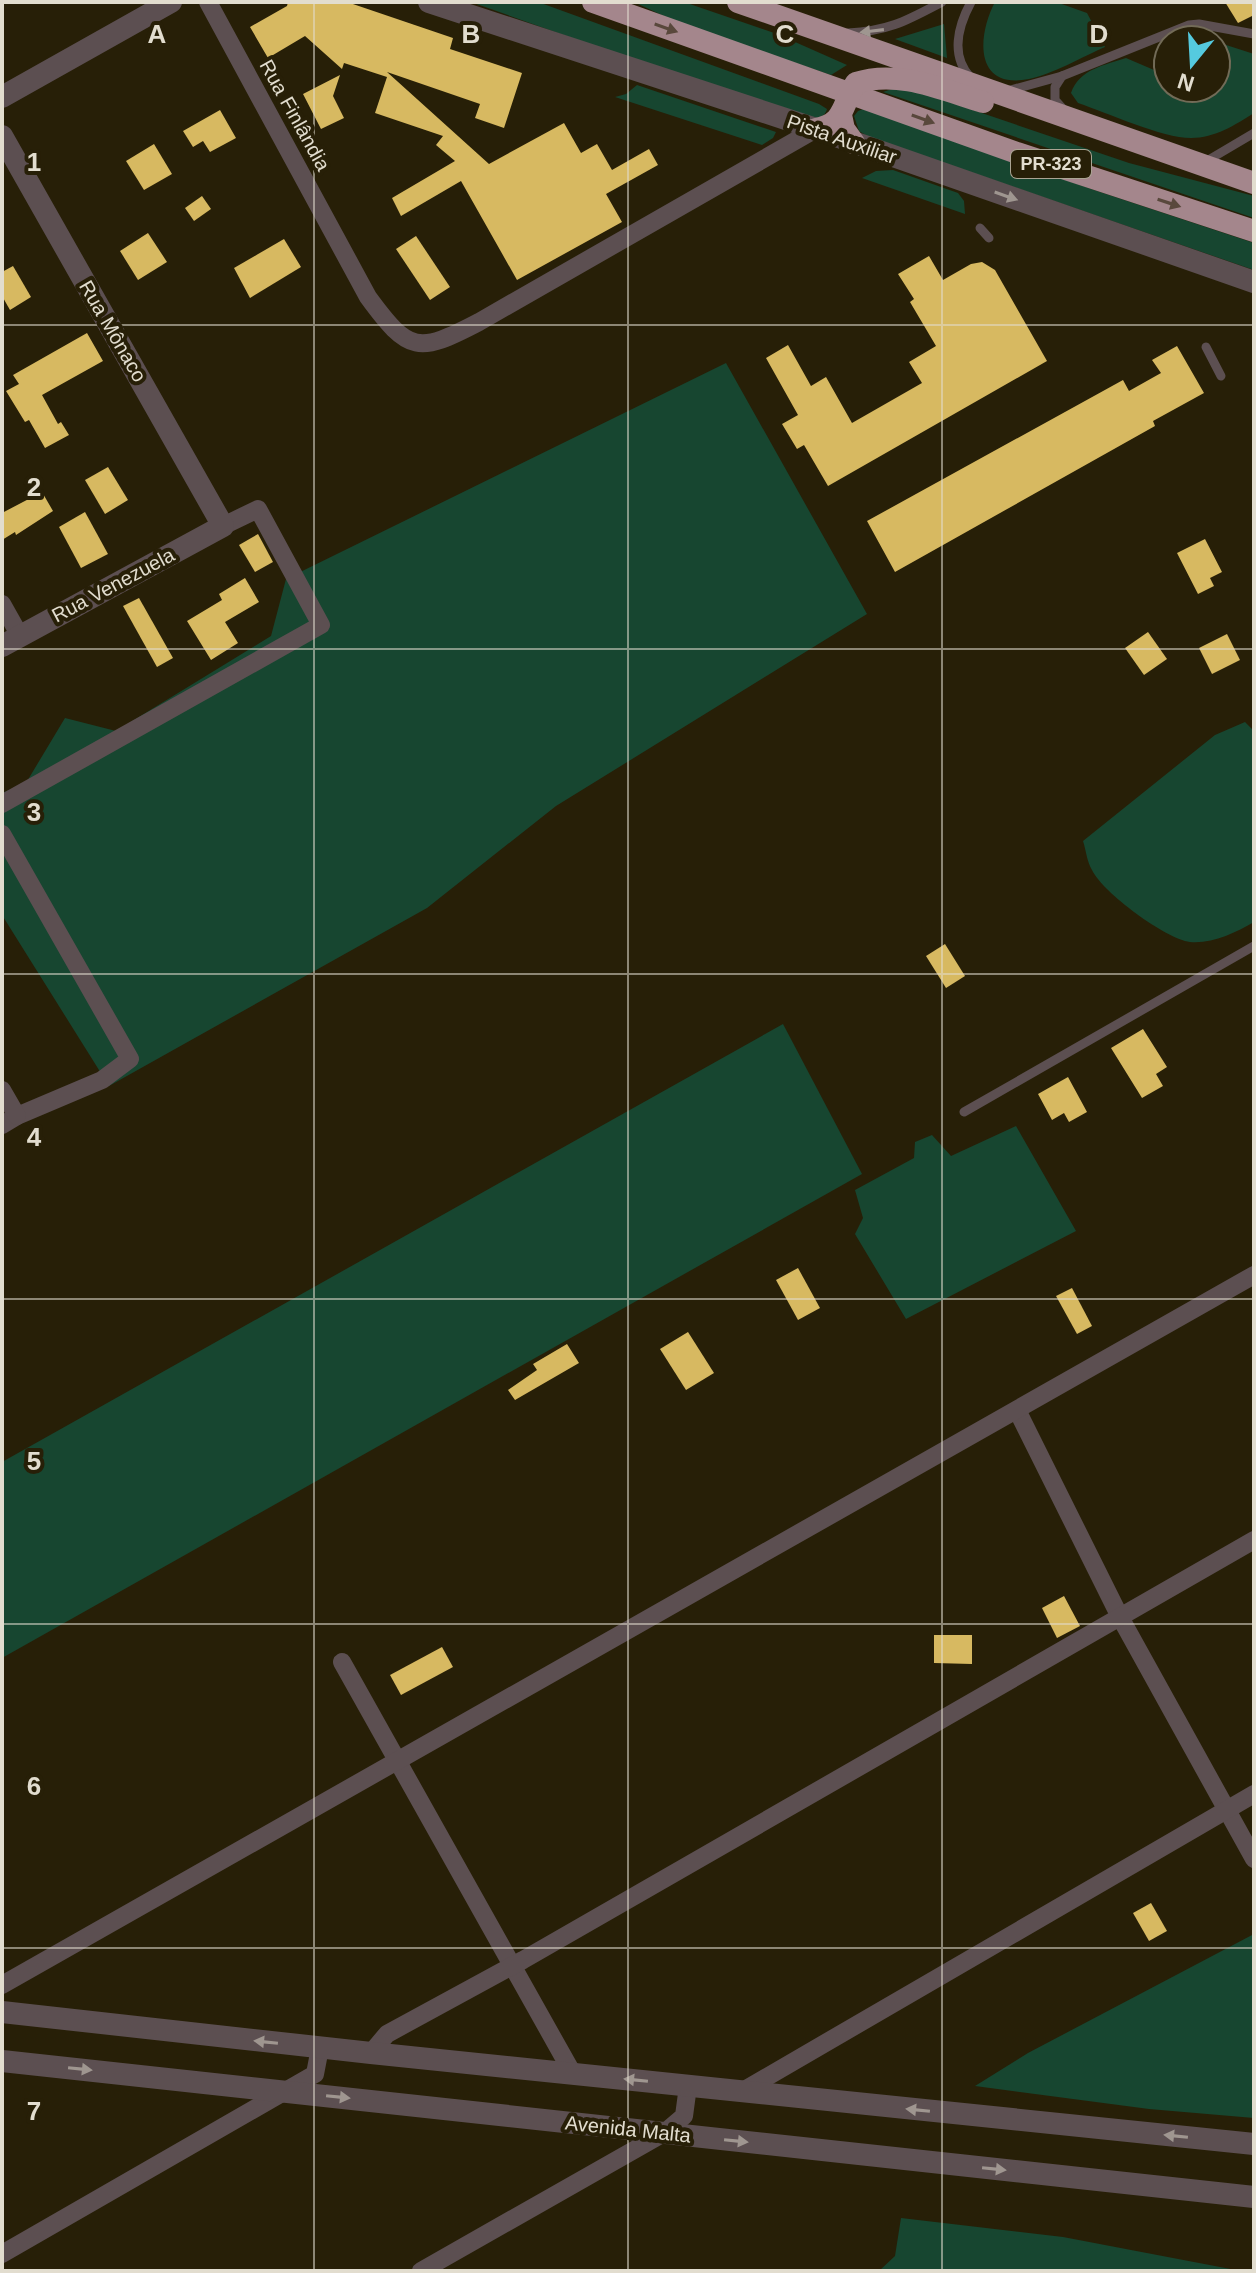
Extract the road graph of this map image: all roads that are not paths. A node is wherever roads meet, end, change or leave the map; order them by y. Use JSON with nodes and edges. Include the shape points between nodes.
{"nodes":[{"id":1,"x":171,"y":2,"type":"edge"},
{"id":2,"x":208,"y":2,"type":"edge"},
{"id":3,"x":429,"y":2,"type":"edge"},
{"id":4,"x":593,"y":2,"type":"edge"},
{"id":5,"x":738,"y":2,"type":"edge"},
{"id":6,"x":942,"y":2,"type":"edge"},
{"id":7,"x":971,"y":2,"type":"edge"},
{"id":8,"x":797,"y":23,"type":"junction"},
{"id":9,"x":1254,"y":34,"type":"edge"},
{"id":10,"x":1062,"y":76,"type":"junction"},
{"id":11,"x":987,"y":89,"type":"junction"},
{"id":12,"x":850,"y":92,"type":"junction"},
{"id":13,"x":2,"y":97,"type":"edge"},
{"id":14,"x":841,"y":115,"type":"junction"},
{"id":15,"x":1087,"y":124,"type":"junction"},
{"id":16,"x":816,"y":129,"type":"junction"},
{"id":17,"x":1254,"y":133,"type":"edge"},
{"id":18,"x":2,"y":136,"type":"edge"},
{"id":19,"x":854,"y":143,"type":"junction"},
{"id":20,"x":1199,"y":165,"type":"junction"},
{"id":21,"x":1254,"y":183,"type":"edge"},
{"id":22,"x":980,"y":228,"type":"dead end"},
{"id":23,"x":1254,"y":231,"type":"edge"},
{"id":24,"x":989,"y":238,"type":"dead end"},
{"id":25,"x":1254,"y":282,"type":"edge"},
{"id":26,"x":1206,"y":347,"type":"dead end"},
{"id":27,"x":1221,"y":376,"type":"dead end"},
{"id":28,"x":223,"y":526,"type":"junction"},
{"id":29,"x":2,"y":604,"type":"edge"},
{"id":30,"x":11,"y":641,"type":"edge"},
{"id":31,"x":2,"y":804,"type":"edge"},
{"id":32,"x":2,"y":834,"type":"edge"},
{"id":33,"x":1254,"y":946,"type":"edge"},
{"id":34,"x":2,"y":1090,"type":"edge"},
{"id":35,"x":964,"y":1112,"type":"dead end"},
{"id":36,"x":9,"y":1120,"type":"edge"},
{"id":37,"x":1254,"y":1275,"type":"edge"},
{"id":38,"x":1017,"y":1410,"type":"junction"},
{"id":39,"x":1254,"y":1540,"type":"edge"},
{"id":40,"x":1120,"y":1617,"type":"junction"},
{"id":41,"x":342,"y":1662,"type":"dead end"},
{"id":42,"x":398,"y":1761,"type":"junction"},
{"id":43,"x":1254,"y":1794,"type":"edge"},
{"id":44,"x":1226,"y":1809,"type":"junction"},
{"id":45,"x":1254,"y":1859,"type":"edge"},
{"id":46,"x":514,"y":1965,"type":"junction"},
{"id":47,"x":2,"y":1985,"type":"edge"},
{"id":48,"x":2,"y":2012,"type":"edge"},
{"id":49,"x":320,"y":2048,"type":"junction"},
{"id":50,"x":371,"y":2053,"type":"junction"},
{"id":51,"x":2,"y":2061,"type":"edge"},
{"id":52,"x":573,"y":2074,"type":"junction"},
{"id":53,"x":688,"y":2086,"type":"junction"},
{"id":54,"x":284,"y":2092,"type":"junction"},
{"id":55,"x":741,"y":2092,"type":"junction"},
{"id":56,"x":664,"y":2133,"type":"junction"},
{"id":57,"x":1254,"y":2144,"type":"edge"},
{"id":58,"x":1254,"y":2197,"type":"edge"},
{"id":59,"x":2,"y":2254,"type":"edge"},
{"id":60,"x":421,"y":2271,"type":"edge"}],
"edges":[{"from":1,"to":13,"type":"street"},
{"from":2,"to":16,"type":"street","name":"Rua Finlândia","via":[[368,297],[400,337],[418,343],[436,343],[479,322]]},
{"from":3,"to":16,"type":"street","name":"Pista Auxiliar"},
{"from":4,"to":12,"type":"highway","number":"PR-323","one_way":true},
{"from":5,"to":8,"type":"highway","number":"PR-323"},
{"from":6,"to":8,"type":"lane","one_way":true,"via":[[879,31],[846,33]]},
{"from":7,"to":11,"type":"lane","via":[[959,28],[958,55],[966,73]]},
{"from":8,"to":11,"type":"highway","number":"PR-323"},
{"from":9,"to":10,"type":"lane","via":[[1189,25]]},
{"from":10,"to":11,"type":"lane","via":[[1014,91]]},
{"from":10,"to":15,"type":"lane","via":[[1055,100]]},
{"from":11,"to":15,"type":"highway","number":"PR-323"},
{"from":12,"to":14,"type":"highway"},
{"from":12,"to":20,"type":"highway","via":[[856,83],[889,77]]},
{"from":12,"to":23,"type":"highway","number":"PR-323","one_way":true},
{"from":14,"to":16,"type":"highway","via":[[831,126]]},
{"from":14,"to":19,"type":"highway"},
{"from":15,"to":20,"type":"highway","number":"PR-323"},
{"from":16,"to":19,"type":"street","name":"Pista Auxiliar"},
{"from":17,"to":20,"type":"lane"},
{"from":18,"to":28,"type":"street","name":"Rua Mônaco"},
{"from":19,"to":25,"type":"street","name":"Pista Auxiliar","one_way":true},
{"from":20,"to":21,"type":"highway","number":"PR-323"},
{"from":22,"to":24,"type":"lane"},
{"from":26,"to":27,"type":"lane"},
{"from":28,"to":30,"type":"street","name":"Rua Venezuela"},
{"from":28,"to":31,"type":"street","via":[[258,509],[321,625]]},
{"from":29,"to":30,"type":"street"},
{"from":32,"to":36,"type":"street","via":[[130,1059],[102,1080]]},
{"from":33,"to":35,"type":"lane"},
{"from":34,"to":36,"type":"street"},
{"from":37,"to":38,"type":"street"},
{"from":38,"to":40,"type":"street"},
{"from":38,"to":42,"type":"street"},
{"from":39,"to":40,"type":"street"},
{"from":40,"to":44,"type":"street"},
{"from":40,"to":46,"type":"street"},
{"from":41,"to":42,"type":"street"},
{"from":42,"to":46,"type":"street"},
{"from":42,"to":47,"type":"street"},
{"from":43,"to":44,"type":"street"},
{"from":44,"to":45,"type":"street"},
{"from":44,"to":55,"type":"street"},
{"from":46,"to":50,"type":"street","via":[[387,2034]]},
{"from":46,"to":52,"type":"street"},
{"from":49,"to":48,"type":"street","one_way":true},
{"from":49,"to":50,"type":"street"},
{"from":49,"to":54,"type":"street","via":[[315,2074]]},
{"from":50,"to":52,"type":"street"},
{"from":51,"to":54,"type":"street","name":"Avenida Malta","one_way":true},
{"from":53,"to":52,"type":"street","one_way":true},
{"from":53,"to":55,"type":"street"},
{"from":53,"to":56,"type":"street","via":[[684,2116]]},
{"from":54,"to":56,"type":"street","name":"Avenida Malta","one_way":true},
{"from":54,"to":59,"type":"street"},
{"from":57,"to":55,"type":"street","one_way":true},
{"from":56,"to":58,"type":"street","name":"Avenida Malta","one_way":true},
{"from":56,"to":60,"type":"street"}]}
